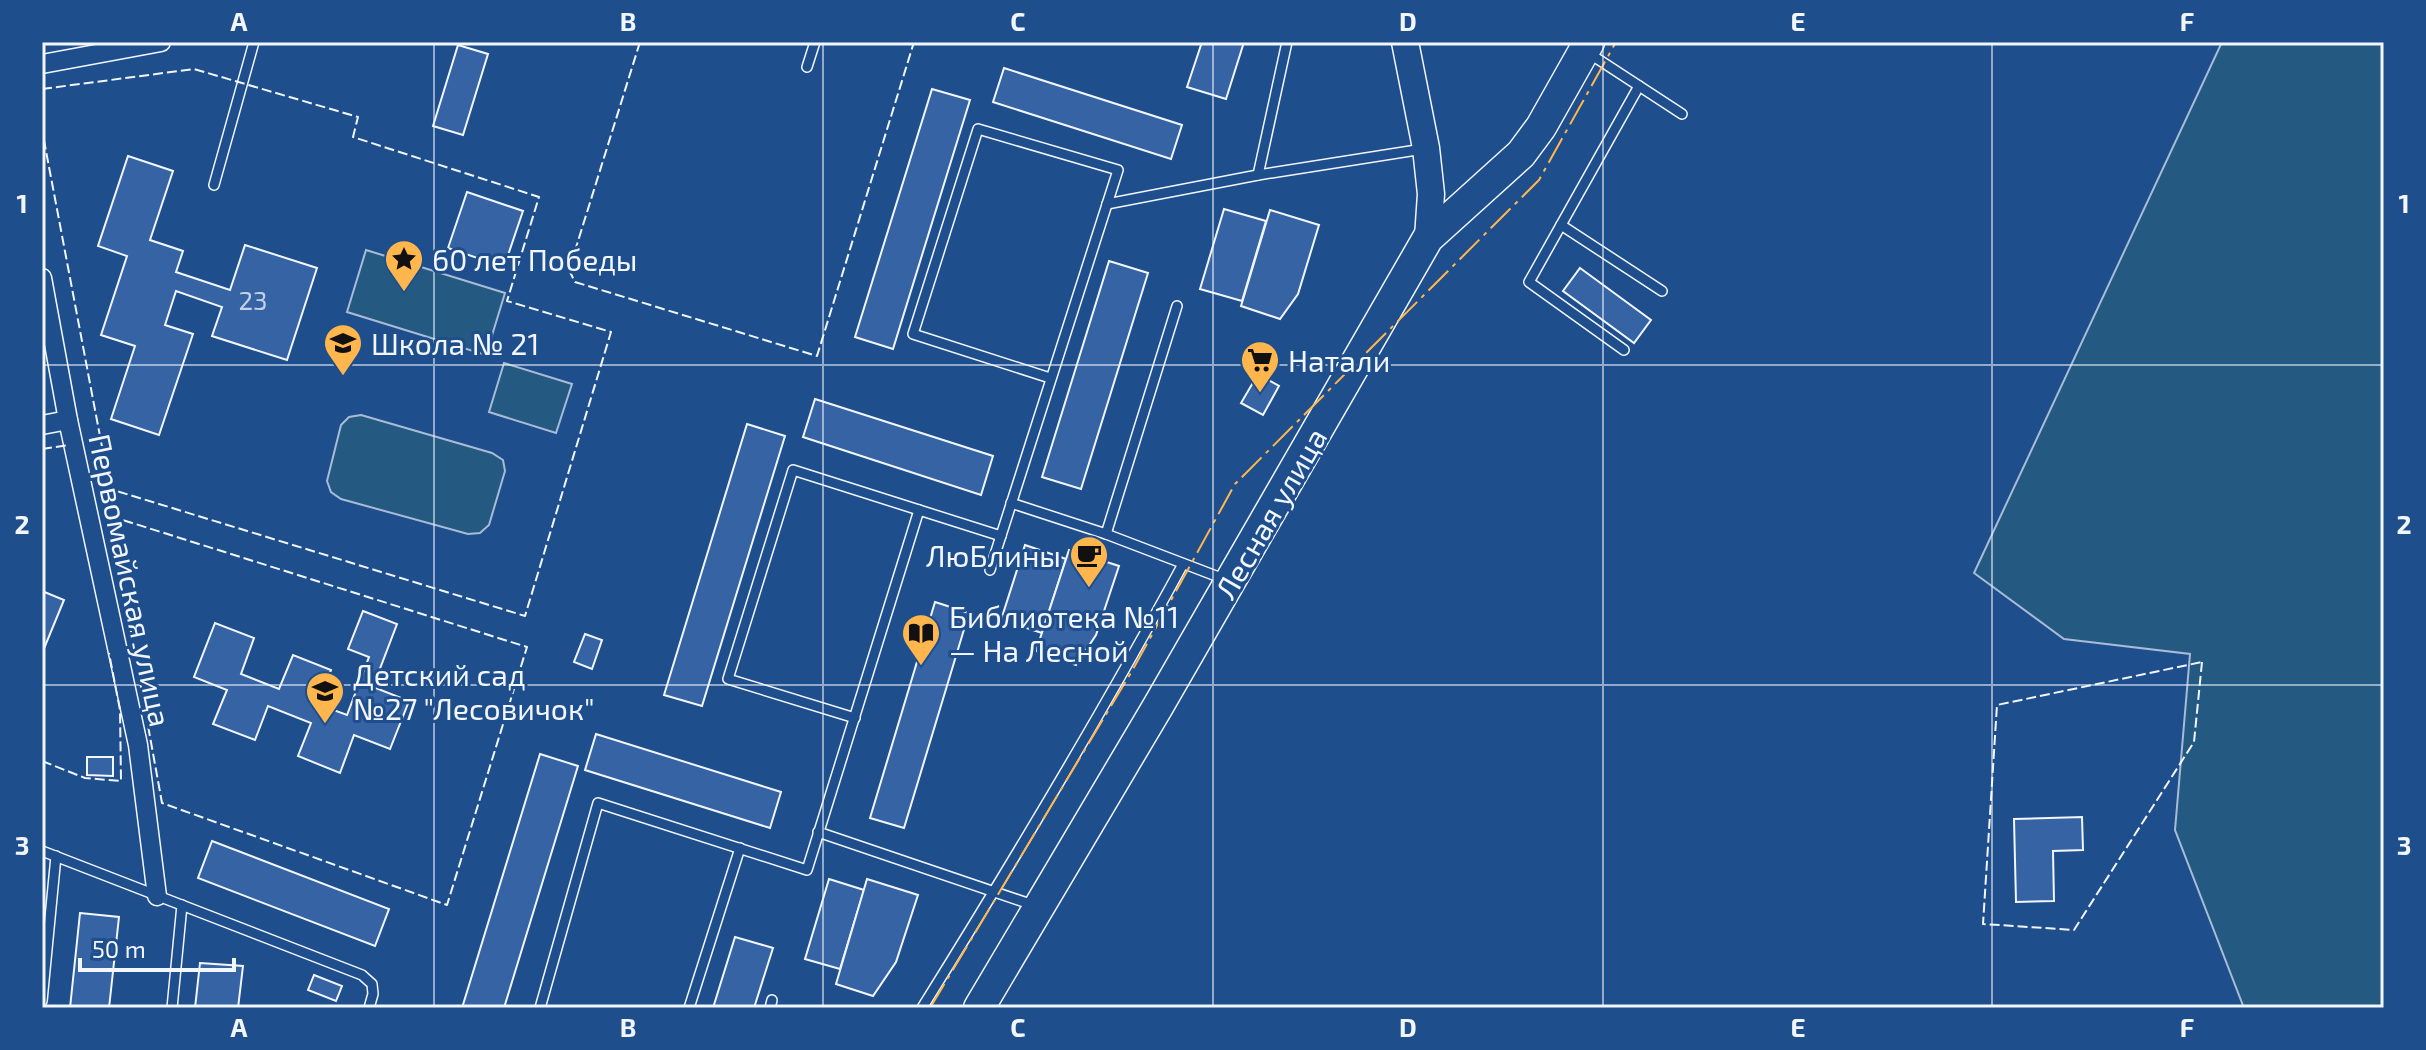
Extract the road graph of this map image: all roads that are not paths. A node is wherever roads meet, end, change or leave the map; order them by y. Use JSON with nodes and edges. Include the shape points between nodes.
{"nodes":[{"id":1,"x":161,"y":42,"type":"edge"},
{"id":2,"x":254,"y":42,"type":"edge"},
{"id":3,"x":815,"y":42,"type":"edge"},
{"id":4,"x":1287,"y":42,"type":"edge"},
{"id":5,"x":1405,"y":42,"type":"edge"},
{"id":6,"x":1587,"y":46,"type":"edge"},
{"id":7,"x":42,"y":64,"type":"edge"},
{"id":8,"x":807,"y":67,"type":"dead end"},
{"id":9,"x":1639,"y":86,"type":"junction"},
{"id":10,"x":1682,"y":114,"type":"dead end"},
{"id":11,"x":1426,"y":148,"type":"junction"},
{"id":12,"x":1258,"y":175,"type":"junction"},
{"id":13,"x":214,"y":185,"type":"dead end"},
{"id":14,"x":1107,"y":204,"type":"junction"},
{"id":15,"x":1561,"y":225,"type":"junction"},
{"id":16,"x":1428,"y":238,"type":"junction"},
{"id":17,"x":42,"y":278,"type":"edge"},
{"id":18,"x":1662,"y":291,"type":"dead end"},
{"id":19,"x":1177,"y":306,"type":"dead end"},
{"id":20,"x":1624,"y":350,"type":"dead end"},
{"id":21,"x":1050,"y":378,"type":"junction"},
{"id":22,"x":68,"y":420,"type":"junction"},
{"id":23,"x":42,"y":425,"type":"edge"},
{"id":24,"x":1011,"y":503,"type":"junction"},
{"id":25,"x":919,"y":510,"type":"junction"},
{"id":26,"x":1106,"y":534,"type":"junction"},
{"id":27,"x":1001,"y":536,"type":"junction"},
{"id":28,"x":1183,"y":564,"type":"junction"},
{"id":29,"x":990,"y":570,"type":"dead end"},
{"id":30,"x":1231,"y":582,"type":"junction"},
{"id":31,"x":855,"y":718,"type":"junction"},
{"id":32,"x":818,"y":832,"type":"junction"},
{"id":33,"x":740,"y":848,"type":"junction"},
{"id":34,"x":42,"y":851,"type":"edge"},
{"id":35,"x":56,"y":856,"type":"junction"},
{"id":36,"x":994,"y":892,"type":"junction"},
{"id":37,"x":157,"y":896,"type":"junction"},
{"id":38,"x":182,"y":905,"type":"junction"},
{"id":39,"x":1039,"y":907,"type":"junction"},
{"id":40,"x":42,"y":1001,"type":"edge"},
{"id":41,"x":370,"y":1007,"type":"edge"},
{"id":42,"x":172,"y":1008,"type":"edge"},
{"id":43,"x":540,"y":1008,"type":"edge"},
{"id":44,"x":689,"y":1008,"type":"edge"},
{"id":45,"x":922,"y":1008,"type":"edge"},
{"id":46,"x":979,"y":1008,"type":"edge"}],
"edges":[{"from":1,"to":7,"type":"street"},
{"from":2,"to":13,"type":"lane"},
{"from":3,"to":8,"type":"lane"},
{"from":4,"to":12,"type":"lane"},
{"from":5,"to":11,"type":"main road"},
{"from":6,"to":9,"type":"lane"},
{"from":6,"to":16,"type":"main road","name":"Лесная улица","via":[[1521,154]]},
{"from":9,"to":10,"type":"lane"},
{"from":9,"to":15,"type":"lane"},
{"from":11,"to":12,"type":"lane"},
{"from":11,"to":16,"type":"main road"},
{"from":12,"to":14,"type":"lane"},
{"from":14,"to":21,"type":"lane"},
{"from":14,"to":21,"type":"lane","via":[[1118,170],[978,129],[913,334]]},
{"from":15,"to":18,"type":"lane"},
{"from":15,"to":20,"type":"lane","via":[[1529,282]]},
{"from":16,"to":30,"type":"main road","name":"Лесная улица"},
{"from":17,"to":22,"type":"street","name":"Первомайская улица"},
{"from":19,"to":26,"type":"lane"},
{"from":21,"to":24,"type":"lane"},
{"from":22,"to":23,"type":"street"},
{"from":22,"to":37,"type":"street","name":"Первомайская улица","via":[[138,745]]},
{"from":24,"to":26,"type":"lane"},
{"from":24,"to":27,"type":"lane"},
{"from":25,"to":27,"type":"lane"},
{"from":25,"to":31,"type":"lane"},
{"from":25,"to":31,"type":"lane","via":[[793,470],[732,664],[728,679]]},
{"from":26,"to":28,"type":"lane"},
{"from":27,"to":29,"type":"lane"},
{"from":28,"to":30,"type":"lane"},
{"from":28,"to":36,"type":"lane"},
{"from":30,"to":39,"type":"main road","name":"Лесная улица"},
{"from":31,"to":32,"type":"lane"},
{"from":32,"to":33,"type":"lane","via":[[807,870]]},
{"from":32,"to":36,"type":"lane"},
{"from":33,"to":43,"type":"lane","via":[[598,803]]},
{"from":33,"to":44,"type":"lane"},
{"from":34,"to":35,"type":"lane"},
{"from":35,"to":37,"type":"lane"},
{"from":35,"to":40,"type":"lane"},
{"from":36,"to":39,"type":"lane"},
{"from":36,"to":45,"type":"lane"},
{"from":37,"to":38,"type":"lane"},
{"from":38,"to":41,"type":"lane","via":[[362,975],[372,984]]},
{"from":38,"to":42,"type":"lane"},
{"from":39,"to":46,"type":"main road","name":"Лесная улица"}]}
